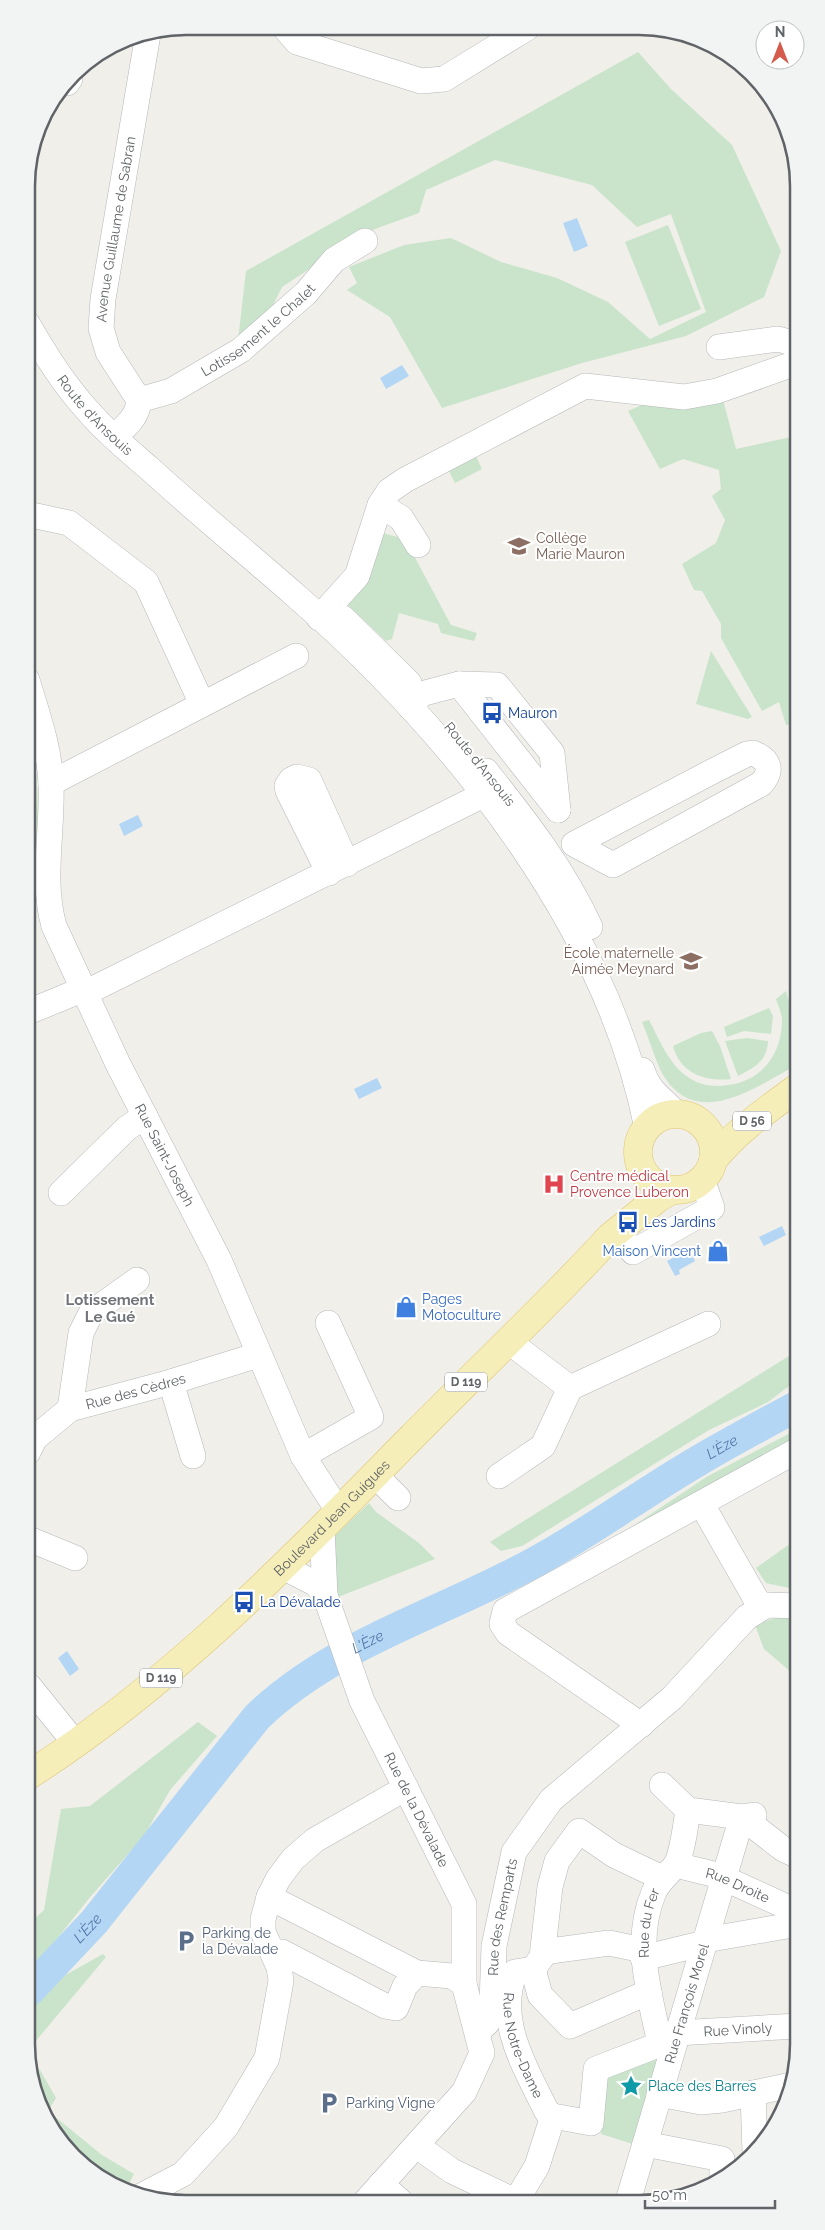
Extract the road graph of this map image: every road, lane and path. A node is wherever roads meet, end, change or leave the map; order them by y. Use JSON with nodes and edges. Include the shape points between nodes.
{"nodes":[{"id":1,"x":291,"y":35,"type":"edge"},
{"id":2,"x":516,"y":35,"type":"edge"},
{"id":3,"x":147,"y":41,"type":"edge"},
{"id":4,"x":365,"y":241,"type":"dead end"},
{"id":5,"x":35,"y":336,"type":"edge"},
{"id":6,"x":790,"y":342,"type":"edge"},
{"id":7,"x":719,"y":347,"type":"dead end"},
{"id":8,"x":790,"y":365,"type":"edge"},
{"id":9,"x":139,"y":400,"type":"junction"},
{"id":10,"x":114,"y":437,"type":"junction"},
{"id":11,"x":380,"y":505,"type":"junction"},
{"id":12,"x":35,"y":516,"type":"edge"},
{"id":13,"x":418,"y":544,"type":"dead end"},
{"id":14,"x":324,"y":612,"type":"junction"},
{"id":15,"x":296,"y":656,"type":"dead end"},
{"id":16,"x":469,"y":684,"type":"junction"},
{"id":17,"x":416,"y":701,"type":"junction"},
{"id":18,"x":202,"y":704,"type":"junction"},
{"id":19,"x":35,"y":710,"type":"edge"},
{"id":20,"x":51,"y":783,"type":"junction"},
{"id":21,"x":483,"y":795,"type":"junction"},
{"id":22,"x":558,"y":810,"type":"junction"},
{"id":23,"x":519,"y":828,"type":"junction"},
{"id":24,"x":574,"y":844,"type":"junction"},
{"id":25,"x":553,"y":878,"type":"junction"},
{"id":26,"x":35,"y":898,"type":"edge"},
{"id":27,"x":49,"y":910,"type":"junction"},
{"id":28,"x":85,"y":991,"type":"junction"},
{"id":29,"x":35,"y":1009,"type":"edge"},
{"id":30,"x":790,"y":1091,"type":"edge"},
{"id":31,"x":790,"y":1093,"type":"edge"},
{"id":32,"x":144,"y":1116,"type":"junction"},
{"id":33,"x":689,"y":1119,"type":"junction"},
{"id":34,"x":647,"y":1128,"type":"junction"},
{"id":35,"x":641,"y":1166,"type":"junction"},
{"id":36,"x":708,"y":1170,"type":"junction"},
{"id":37,"x":672,"y":1190,"type":"junction"},
{"id":38,"x":61,"y":1193,"type":"dead end"},
{"id":39,"x":614,"y":1234,"type":"junction"},
{"id":40,"x":136,"y":1280,"type":"dead end"},
{"id":41,"x":328,"y":1323,"type":"dead end"},
{"id":42,"x":708,"y":1324,"type":"dead end"},
{"id":43,"x":508,"y":1341,"type":"junction"},
{"id":44,"x":258,"y":1355,"type":"junction"},
{"id":45,"x":171,"y":1382,"type":"junction"},
{"id":46,"x":570,"y":1388,"type":"junction"},
{"id":47,"x":70,"y":1409,"type":"junction"},
{"id":48,"x":35,"y":1438,"type":"edge"},
{"id":49,"x":790,"y":1454,"type":"edge"},
{"id":50,"x":193,"y":1456,"type":"dead end"},
{"id":51,"x":303,"y":1456,"type":"junction"},
{"id":52,"x":375,"y":1475,"type":"junction"},
{"id":53,"x":499,"y":1476,"type":"dead end"},
{"id":54,"x":398,"y":1498,"type":"dead end"},
{"id":55,"x":705,"y":1510,"type":"dead end"},
{"id":56,"x":330,"y":1520,"type":"junction"},
{"id":57,"x":35,"y":1542,"type":"edge"},
{"id":58,"x":74,"y":1558,"type":"dead end"},
{"id":59,"x":282,"y":1567,"type":"junction"},
{"id":60,"x":325,"y":1595,"type":"junction"},
{"id":61,"x":790,"y":1606,"type":"edge"},
{"id":62,"x":761,"y":1608,"type":"junction"},
{"id":63,"x":37,"y":1713,"type":"edge"},
{"id":64,"x":641,"y":1726,"type":"junction"},
{"id":65,"x":74,"y":1743,"type":"junction"},
{"id":66,"x":35,"y":1770,"type":"edge"},
{"id":67,"x":662,"y":1785,"type":"dead end"},
{"id":68,"x":406,"y":1788,"type":"junction"},
{"id":69,"x":688,"y":1810,"type":"junction"},
{"id":70,"x":748,"y":1816,"type":"junction"},
{"id":71,"x":790,"y":1852,"type":"edge"},
{"id":72,"x":669,"y":1871,"type":"junction"},
{"id":73,"x":724,"y":1879,"type":"junction"},
{"id":74,"x":268,"y":1897,"type":"junction"},
{"id":75,"x":790,"y":1908,"type":"edge"},
{"id":76,"x":790,"y":1926,"type":"edge"},
{"id":77,"x":705,"y":1942,"type":"junction"},
{"id":78,"x":273,"y":1952,"type":"junction"},
{"id":79,"x":643,"y":1954,"type":"junction"},
{"id":80,"x":539,"y":1959,"type":"junction"},
{"id":81,"x":417,"y":1973,"type":"junction"},
{"id":82,"x":464,"y":1984,"type":"junction"},
{"id":83,"x":649,"y":1992,"type":"junction"},
{"id":84,"x":790,"y":2027,"type":"edge"},
{"id":85,"x":477,"y":2032,"type":"junction"},
{"id":86,"x":671,"y":2038,"type":"junction"},
{"id":87,"x":495,"y":2059,"type":"dead end"},
{"id":88,"x":526,"y":2068,"type":"junction"},
{"id":89,"x":784,"y":2087,"type":"edge"},
{"id":90,"x":753,"y":2093,"type":"junction"},
{"id":91,"x":659,"y":2094,"type":"junction"},
{"id":92,"x":553,"y":2116,"type":"junction"},
{"id":93,"x":755,"y":2142,"type":"edge"},
{"id":94,"x":644,"y":2144,"type":"junction"},
{"id":95,"x":417,"y":2146,"type":"junction"},
{"id":96,"x":722,"y":2169,"type":"edge"},
{"id":97,"x":151,"y":2191,"type":"edge"},
{"id":98,"x":374,"y":2192,"type":"edge"},
{"id":99,"x":502,"y":2195,"type":"edge"},
{"id":100,"x":519,"y":2195,"type":"edge"},
{"id":101,"x":630,"y":2195,"type":"edge"}],
"edges":[{"from":1,"to":2,"type":"street","via":[[297,42],[421,81],[444,79]]},
{"from":3,"to":9,"type":"street","name":"Avenue Guillaume de Sabran","via":[[103,298],[101,328],[108,352]]},
{"from":4,"to":9,"type":"street","name":"Lotissement le Chalet","via":[[334,260],[306,293],[241,350],[171,391]]},
{"from":5,"to":10,"type":"street","name":"Route d'Ansouis","via":[[63,380],[89,413]]},
{"from":6,"to":7,"type":"street","via":[[778,339]]},
{"from":8,"to":11,"type":"street","via":[[718,391],[684,397],[585,386],[405,480],[389,491]]},
{"from":9,"to":10,"type":"street","via":[[134,417]]},
{"from":10,"to":14,"type":"street","name":"Route d'Ansouis","via":[[177,494]]},
{"from":11,"to":13,"type":"street","via":[[401,518]]},
{"from":11,"to":14,"type":"street","via":[[356,576]]},
{"from":12,"to":18,"type":"street","via":[[69,523],[146,582]]},
{"from":14,"to":17,"type":"street","name":"Route d'Ansouis"},
{"from":15,"to":18,"type":"street"},
{"from":16,"to":17,"type":"street"},
{"from":16,"to":22,"type":"street"},
{"from":16,"to":22,"type":"street","via":[[554,778]]},
{"from":17,"to":21,"type":"street","name":"Route d'Ansouis"},
{"from":17,"to":23,"type":"street","name":"Route d'Ansouis","via":[[465,745]]},
{"from":18,"to":20,"type":"street"},
{"from":19,"to":20,"type":"street","name":"Rue Saint-Joseph"},
{"from":20,"to":27,"type":"street","name":"Rue Saint-Joseph"},
{"from":21,"to":23,"type":"street","name":"Route d'Ansouis"},
{"from":21,"to":28,"type":"street"},
{"from":22,"to":23,"type":"street","via":[[540,814]]},
{"from":22,"to":24,"type":"street","via":[[570,829]]},
{"from":23,"to":25,"type":"street","name":"Route d'Ansouis"},
{"from":24,"to":24,"type":"street","via":[[747,754],[760,756],[768,764],[768,777],[761,784],[613,865]]},
{"from":24,"to":25,"type":"street","via":[[577,858]]},
{"from":25,"to":33,"type":"street","name":"Route d'Ansouis","via":[[590,924],[648,1085],[657,1098]]},
{"from":25,"to":34,"type":"street","name":"Route d'Ansouis","via":[[620,1028],[641,1093]]},
{"from":26,"to":27,"type":"street"},
{"from":27,"to":28,"type":"street","name":"Rue Saint-Joseph"},
{"from":28,"to":29,"type":"street"},
{"from":28,"to":32,"type":"street","name":"Rue Saint-Joseph"},
{"from":30,"to":33,"type":"main road","number":"D 56","via":[[732,1117]]},
{"from":31,"to":36,"type":"main road","number":"D 56","via":[[728,1141]]},
{"from":32,"to":38,"type":"street","via":[[127,1128]]},
{"from":32,"to":44,"type":"street","name":"Rue Saint-Joseph","via":[[219,1260]]},
{"from":33,"to":34,"type":"main road","via":[[666,1116]]},
{"from":33,"to":36,"type":"main road","via":[[712,1140]]},
{"from":34,"to":35,"type":"main road","via":[[639,1146]]},
{"from":35,"to":37,"type":"main road","via":[[653,1182]]},
{"from":35,"to":39,"type":"main road","name":"Boulevard Jean Guigues","number":"D 119","via":[[636,1188]]},
{"from":36,"to":37,"type":"main road","via":[[693,1186]]},
{"from":36,"to":39,"type":"street","via":[[712,1208],[634,1252]]},
{"from":37,"to":39,"type":"main road","name":"Boulevard Jean Guigues","number":"D 119"},
{"from":39,"to":43,"type":"main road","name":"Boulevard Jean Guigues","number":"D 119"},
{"from":40,"to":47,"type":"street","via":[[91,1313],[81,1333]]},
{"from":41,"to":51,"type":"street","via":[[371,1417]]},
{"from":42,"to":46,"type":"street"},
{"from":43,"to":46,"type":"street"},
{"from":43,"to":52,"type":"main road","name":"Boulevard Jean Guigues","number":"D 119"},
{"from":44,"to":45,"type":"street","name":"Rue des Cèdres"},
{"from":44,"to":51,"type":"street","name":"Rue Saint-Joseph"},
{"from":45,"to":47,"type":"street","name":"Rue des Cèdres"},
{"from":45,"to":50,"type":"street"},
{"from":46,"to":53,"type":"street","via":[[543,1446]]},
{"from":47,"to":48,"type":"street","name":"Rue des Cèdres"},
{"from":49,"to":64,"type":"street","via":[[506,1611],[502,1624],[508,1633]]},
{"from":51,"to":56,"type":"street","name":"Rue Saint-Joseph"},
{"from":52,"to":54,"type":"street"},
{"from":52,"to":56,"type":"main road","name":"Boulevard Jean Guigues","number":"D 119"},
{"from":55,"to":62,"type":"street"},
{"from":56,"to":59,"type":"main road","name":"Boulevard Jean Guigues","number":"D 119"},
{"from":56,"to":60,"type":"street","name":"Rue de la Dévalade"},
{"from":57,"to":58,"type":"street"},
{"from":59,"to":60,"type":"street","via":[[316,1584]]},
{"from":59,"to":65,"type":"main road","name":"Boulevard Jean Guigues","number":"D 119","via":[[144,1692]]},
{"from":60,"to":68,"type":"street","name":"Rue de la Dévalade","via":[[362,1701]]},
{"from":61,"to":62,"type":"street","via":[[767,1605]]},
{"from":62,"to":64,"type":"street","name":"Rue des Remparts","via":[[747,1617],[672,1698]]},
{"from":63,"to":65,"type":"street"},
{"from":64,"to":85,"type":"street","name":"Rue des Remparts","via":[[551,1800],[514,1852],[494,1946],[492,2005],[487,2023]]},
{"from":65,"to":66,"type":"main road","name":"Boulevard Jean Guigues","number":"D 119"},
{"from":67,"to":69,"type":"street"},
{"from":68,"to":74,"type":"street","via":[[315,1840],[293,1860]]},
{"from":68,"to":82,"type":"street","name":"Rue de la Dévalade","via":[[464,1904]]},
{"from":69,"to":70,"type":"street"},
{"from":69,"to":72,"type":"street","name":"Rue du Fer"},
{"from":70,"to":71,"type":"street"},
{"from":70,"to":73,"type":"street","name":"Rue François Morel"},
{"from":72,"to":73,"type":"street","name":"Rue Droite","via":[[705,1871]]},
{"from":72,"to":79,"type":"street","name":"Rue du Fer","via":[[647,1911]]},
{"from":72,"to":80,"type":"street","name":"Rue Droite","via":[[614,1855],[578,1832],[557,1861]]},
{"from":73,"to":75,"type":"street","name":"Rue Droite"},
{"from":73,"to":77,"type":"street","name":"Rue François Morel"},
{"from":74,"to":78,"type":"street","via":[[263,1932]]},
{"from":74,"to":81,"type":"street"},
{"from":76,"to":77,"type":"street"},
{"from":77,"to":79,"type":"street"},
{"from":77,"to":86,"type":"street","name":"Rue François Morel"},
{"from":78,"to":81,"type":"street","via":[[282,1952],[385,2006],[396,2008],[405,1986]]},
{"from":78,"to":97,"type":"street","via":[[281,1981],[267,2058],[226,2126],[183,2174]]},
{"from":79,"to":80,"type":"street","via":[[609,1943]]},
{"from":79,"to":83,"type":"street","name":"Rue du Fer"},
{"from":80,"to":83,"type":"street","via":[[540,1995],[570,2026]]},
{"from":80,"to":88,"type":"street","name":"Rue Notre-Dame","via":[[515,1972],[508,2007],[514,2041]]},
{"from":81,"to":82,"type":"street","via":[[452,1976]]},
{"from":82,"to":85,"type":"street","name":"Rue de la Dévalade"},
{"from":83,"to":86,"type":"street","name":"Rue du Fer"},
{"from":84,"to":86,"type":"street","name":"Rue Vinoly"},
{"from":85,"to":95,"type":"street","via":[[482,2053],[464,2092]]},
{"from":86,"to":91,"type":"street","name":"Rue François Morel"},
{"from":86,"to":92,"type":"street","name":"Rue Vinoly","via":[[596,2069],[591,2123]]},
{"from":87,"to":88,"type":"street"},
{"from":88,"to":92,"type":"street","name":"Rue Notre-Dame","via":[[547,2112]]},
{"from":89,"to":90,"type":"street"},
{"from":90,"to":91,"type":"street","via":[[701,2102]]},
{"from":90,"to":93,"type":"street"},
{"from":91,"to":94,"type":"street","name":"Rue François Morel"},
{"from":92,"to":100,"type":"street","via":[[537,2166]]},
{"from":94,"to":96,"type":"street"},
{"from":94,"to":101,"type":"street","name":"Rue François Morel"},
{"from":95,"to":98,"type":"street"},
{"from":95,"to":99,"type":"street","via":[[452,2171]]}]}
